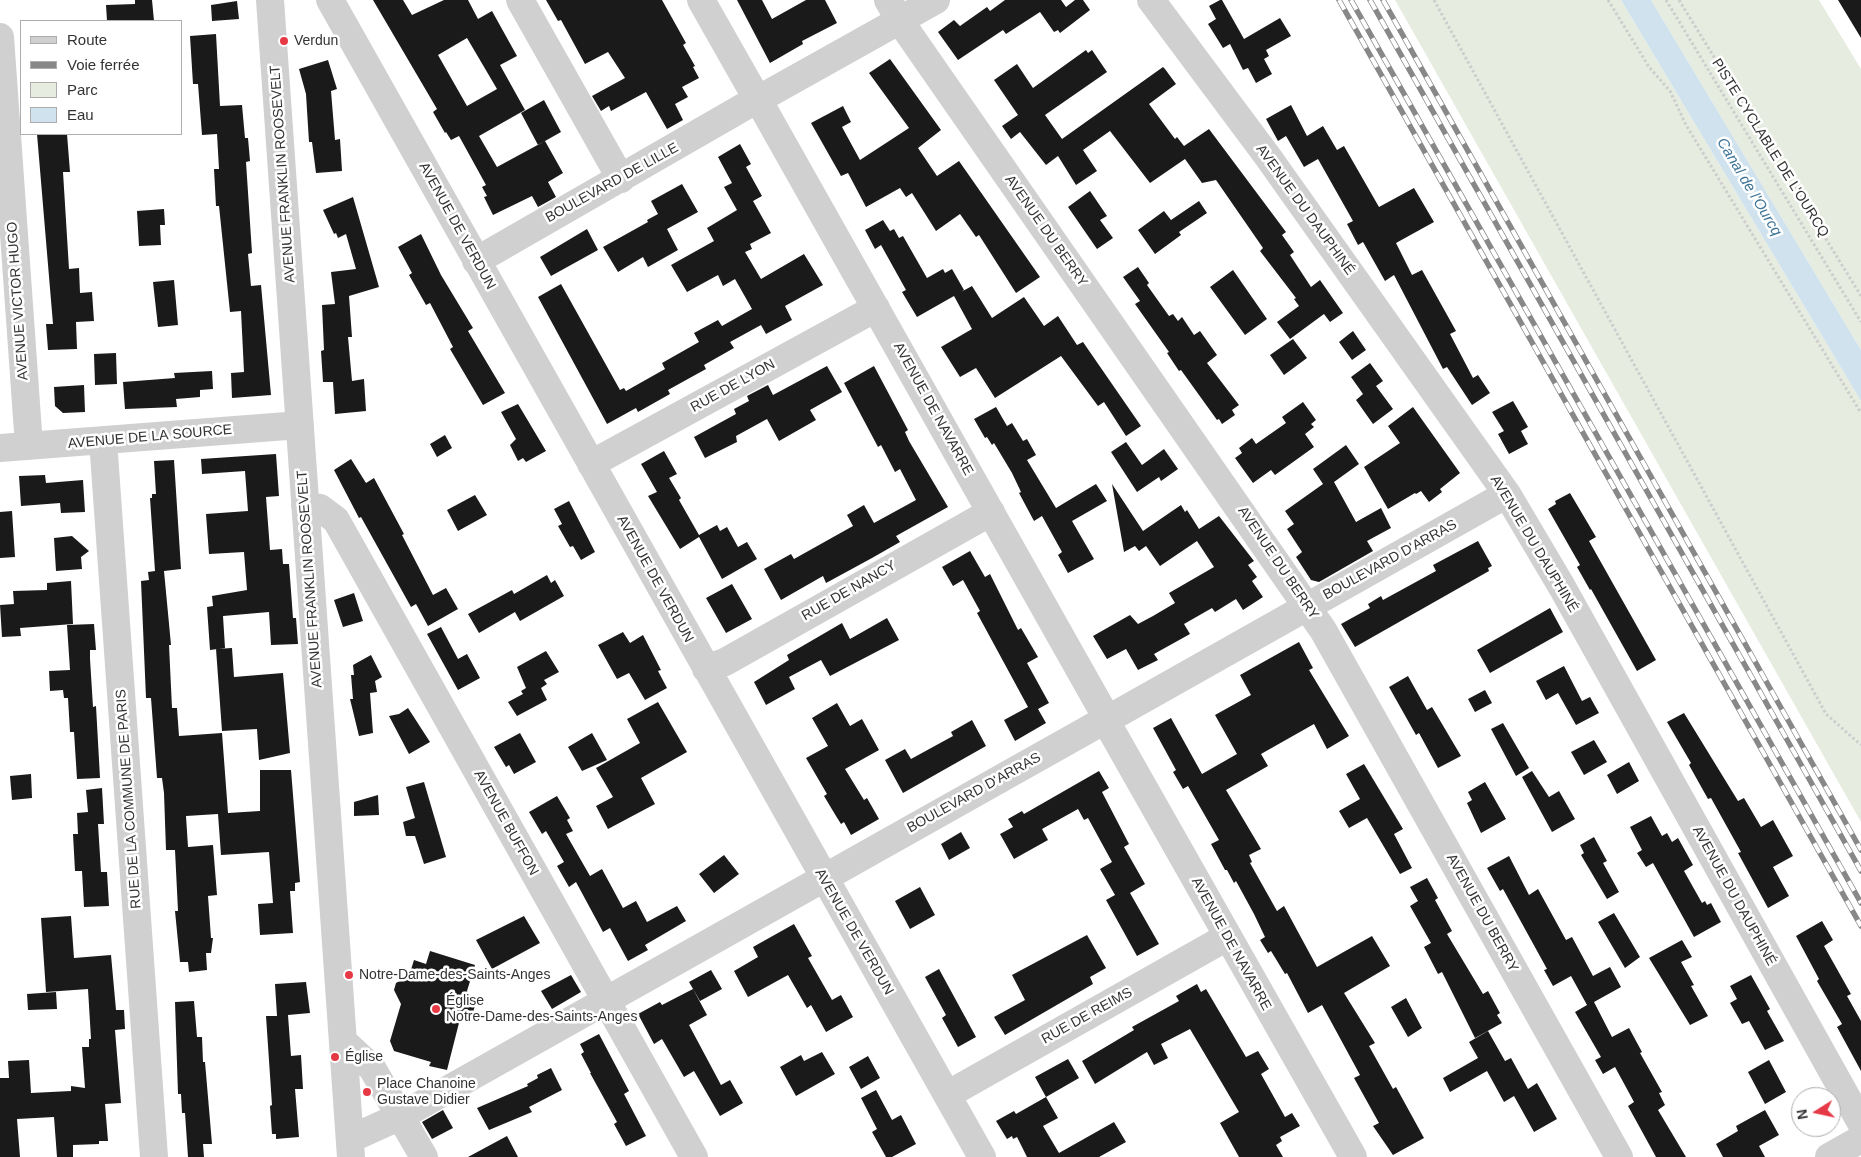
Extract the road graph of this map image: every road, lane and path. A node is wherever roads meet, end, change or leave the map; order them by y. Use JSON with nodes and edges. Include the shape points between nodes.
{"nodes":[{"id":1,"x":270,"y":0,"type":"edge"},
{"id":2,"x":330,"y":0,"type":"edge"},
{"id":3,"x":520,"y":0,"type":"edge"},
{"id":4,"x":701,"y":0,"type":"edge"},
{"id":5,"x":936,"y":0,"type":"edge"},
{"id":6,"x":1151,"y":0,"type":"edge"},
{"id":7,"x":1434,"y":0,"type":"edge"},
{"id":8,"x":1608,"y":0,"type":"edge"},
{"id":9,"x":1666,"y":0,"type":"edge"},
{"id":10,"x":1679,"y":0,"type":"edge"},
{"id":11,"x":894,"y":11,"type":"edge"},
{"id":12,"x":0,"y":37,"type":"edge"},
{"id":13,"x":758,"y":100,"type":"junction"},
{"id":14,"x":620,"y":179,"type":"junction"},
{"id":15,"x":476,"y":260,"type":"junction"},
{"id":16,"x":1861,"y":296,"type":"edge"},
{"id":17,"x":876,"y":308,"type":"junction"},
{"id":18,"x":1861,"y":322,"type":"edge"},
{"id":19,"x":1861,"y":413,"type":"edge"},
{"id":20,"x":300,"y":425,"type":"junction"},
{"id":21,"x":103,"y":440,"type":"junction"},
{"id":22,"x":29,"y":446,"type":"junction"},
{"id":23,"x":0,"y":448,"type":"edge"},
{"id":24,"x":591,"y":464,"type":"junction"},
{"id":25,"x":1507,"y":494,"type":"junction"},
{"id":26,"x":305,"y":506,"type":"junction"},
{"id":27,"x":991,"y":512,"type":"junction"},
{"id":28,"x":1307,"y":606,"type":"junction"},
{"id":29,"x":706,"y":670,"type":"junction"},
{"id":30,"x":1106,"y":719,"type":"junction"},
{"id":31,"x":1861,"y":745,"type":"edge"},
{"id":32,"x":823,"y":877,"type":"junction"},
{"id":33,"x":1227,"y":937,"type":"junction"},
{"id":34,"x":606,"y":1000,"type":"junction"},
{"id":35,"x":344,"y":1042,"type":"junction"},
{"id":36,"x":947,"y":1095,"type":"junction"},
{"id":37,"x":401,"y":1116,"type":"junction"},
{"id":38,"x":1861,"y":1123,"type":"edge"},
{"id":39,"x":1861,"y":1139,"type":"edge"},
{"id":40,"x":350,"y":1148,"type":"edge"},
{"id":41,"x":1343,"y":1154,"type":"edge"},
{"id":42,"x":154,"y":1157,"type":"edge"},
{"id":43,"x":424,"y":1157,"type":"edge"},
{"id":44,"x":694,"y":1157,"type":"edge"},
{"id":45,"x":982,"y":1157,"type":"edge"},
{"id":46,"x":1619,"y":1157,"type":"edge"},
{"id":47,"x":1829,"y":1157,"type":"edge"}],
"edges":[{"from":1,"to":20,"type":"street","name":"AVENUE FRANKLIN ROOSEVELT"},
{"from":2,"to":15,"type":"street","name":"AVENUE DE VERDUN"},
{"from":3,"to":14,"type":"street"},
{"from":4,"to":13,"type":"street","name":"AVENUE DE NAVARRE"},
{"from":5,"to":11,"type":"street","name":"BOULEVARD DE LILLE"},
{"from":6,"to":25,"type":"street","name":"AVENUE DU DAUPHINÉ","via":[[1268,157]]},
{"from":7,"to":31,"type":"path","via":[[1826,714]]},
{"from":8,"to":19,"type":"path","via":[[1649,67],[1670,91],[1686,125]]},
{"from":9,"to":18,"type":"path"},
{"from":10,"to":16,"type":"path","name":"PISTE CYCLABLE DE L'OURCQ"},
{"from":11,"to":13,"type":"street","name":"BOULEVARD DE LILLE"},
{"from":11,"to":28,"type":"street","name":"AVENUE DU BERRY"},
{"from":12,"to":22,"type":"street","name":"AVENUE VICTOR HUGO"},
{"from":13,"to":14,"type":"street","name":"BOULEVARD DE LILLE"},
{"from":13,"to":17,"type":"street","name":"AVENUE DE NAVARRE"},
{"from":14,"to":15,"type":"street","name":"BOULEVARD DE LILLE"},
{"from":15,"to":24,"type":"street","name":"AVENUE DE VERDUN"},
{"from":17,"to":24,"type":"street","name":"RUE DE LYON"},
{"from":17,"to":27,"type":"street","name":"AVENUE DE NAVARRE"},
{"from":20,"to":21,"type":"street","name":"AVENUE DE LA SOURCE"},
{"from":20,"to":26,"type":"street","name":"AVENUE FRANKLIN ROOSEVELT"},
{"from":21,"to":22,"type":"street","name":"AVENUE DE LA SOURCE"},
{"from":21,"to":42,"type":"street","name":"RUE DE LA COMMUNE DE PARIS"},
{"from":22,"to":23,"type":"street","name":"AVENUE DE LA SOURCE"},
{"from":24,"to":29,"type":"street","name":"AVENUE DE VERDUN"},
{"from":25,"to":28,"type":"street","name":"BOULEVARD D'ARRAS"},
{"from":25,"to":38,"type":"street","name":"AVENUE DU DAUPHINÉ"},
{"from":26,"to":34,"type":"street","name":"AVENUE BUFFON","via":[[320,508],[336,520]]},
{"from":26,"to":35,"type":"street","name":"AVENUE FRANKLIN ROOSEVELT"},
{"from":27,"to":29,"type":"street","name":"RUE DE NANCY"},
{"from":27,"to":30,"type":"street","name":"AVENUE DE NAVARRE"},
{"from":28,"to":30,"type":"street","name":"BOULEVARD D'ARRAS"},
{"from":28,"to":46,"type":"street","name":"AVENUE DU BERRY"},
{"from":29,"to":32,"type":"street","name":"AVENUE DE VERDUN"},
{"from":30,"to":32,"type":"street","name":"BOULEVARD D'ARRAS"},
{"from":30,"to":33,"type":"street","name":"AVENUE DE NAVARRE"},
{"from":32,"to":34,"type":"street","name":"BOULEVARD D'ARRAS"},
{"from":32,"to":36,"type":"street","name":"AVENUE DE VERDUN"},
{"from":33,"to":36,"type":"street","name":"RUE DE REIMS"},
{"from":33,"to":41,"type":"street","name":"AVENUE DE NAVARRE"},
{"from":34,"to":37,"type":"street","name":"BOULEVARD D'ARRAS"},
{"from":34,"to":44,"type":"street","name":"AVENUE BUFFON"},
{"from":35,"to":37,"type":"street","via":[[372,1068]]},
{"from":35,"to":40,"type":"street","name":"AVENUE FRANKLIN ROOSEVELT"},
{"from":36,"to":45,"type":"street","name":"AVENUE DE VERDUN"},
{"from":37,"to":40,"type":"street","name":"BOULEVARD D'ARRAS"},
{"from":37,"to":43,"type":"street"},
{"from":39,"to":47,"type":"street"}]}
